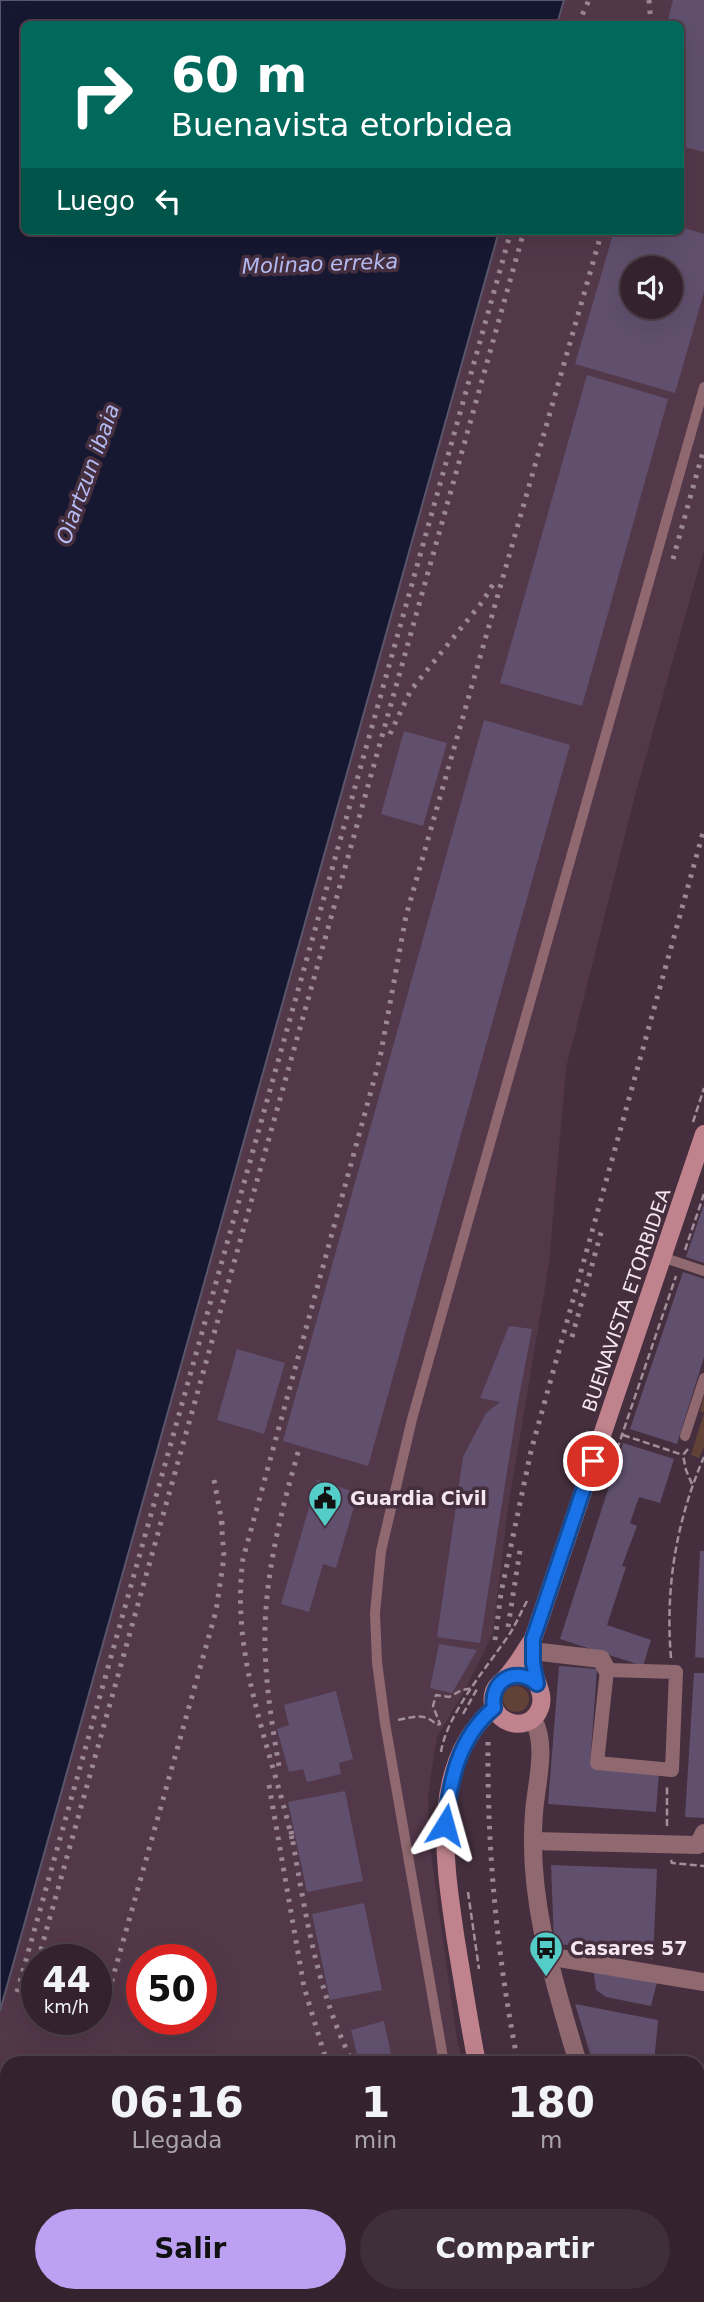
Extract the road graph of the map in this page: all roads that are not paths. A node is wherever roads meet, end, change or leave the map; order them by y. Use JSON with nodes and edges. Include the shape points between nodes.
{"nodes":[{"id":1,"x":704,"y":387,"type":"edge"},
{"id":2,"x":704,"y":1135,"type":"edge"},
{"id":3,"x":662,"y":1257,"type":"junction"},
{"id":4,"x":704,"y":1271,"type":"edge"},
{"id":5,"x":704,"y":1378,"type":"edge"},
{"id":6,"x":685,"y":1436,"type":"dead end"},
{"id":7,"x":533,"y":1645,"type":"junction"},
{"id":8,"x":607,"y":1670,"type":"junction"},
{"id":9,"x":508,"y":1677,"type":"junction"},
{"id":10,"x":537,"y":1684,"type":"junction"},
{"id":11,"x":494,"y":1708,"type":"junction"},
{"id":12,"x":533,"y":1718,"type":"junction"},
{"id":13,"x":704,"y":1833,"type":"edge"},
{"id":14,"x":533,"y":1841,"type":"junction"},
{"id":15,"x":547,"y":1956,"type":"junction"},
{"id":16,"x":704,"y":1982,"type":"edge"},
{"id":17,"x":443,"y":2056,"type":"edge"},
{"id":18,"x":476,"y":2056,"type":"edge"},
{"id":19,"x":576,"y":2056,"type":"edge"}],
"edges":[{"from":1,"to":17,"type":"lane","via":[[427,1367],[381,1551],[375,1613],[377,1662]]},
{"from":2,"to":3,"type":"main road","name":"BUENAVISTA ETORBIDEA"},
{"from":3,"to":4,"type":"lane"},
{"from":3,"to":7,"type":"main road","name":"BUENAVISTA ETORBIDEA"},
{"from":5,"to":6,"type":"lane"},
{"from":7,"to":8,"type":"street","via":[[601,1659]]},
{"from":7,"to":9,"type":"main road","name":"BUENAVISTA ETORBIDEA"},
{"from":7,"to":10,"type":"main road","name":"BUENAVISTA ETORBIDEA"},
{"from":8,"to":8,"type":"street","via":[[597,1763],[672,1770],[676,1672]]},
{"from":9,"to":10,"type":"main road","via":[[523,1676]]},
{"from":9,"to":11,"type":"main road","name":"BUENAVISTA ETORBIDEA","via":[[496,1686]]},
{"from":10,"to":12,"type":"main road","name":"BUENAVISTA ETORBIDEA","via":[[541,1706]]},
{"from":11,"to":12,"type":"main road","via":[[508,1723],[521,1724]]},
{"from":11,"to":18,"type":"main road","via":[[461,1750],[445,1825],[452,1910]]},
{"from":12,"to":14,"type":"street","via":[[540,1743]]},
{"from":13,"to":14,"type":"street","via":[[698,1845]]},
{"from":14,"to":15,"type":"street"},
{"from":15,"to":16,"type":"street"},
{"from":15,"to":19,"type":"street"}]}
